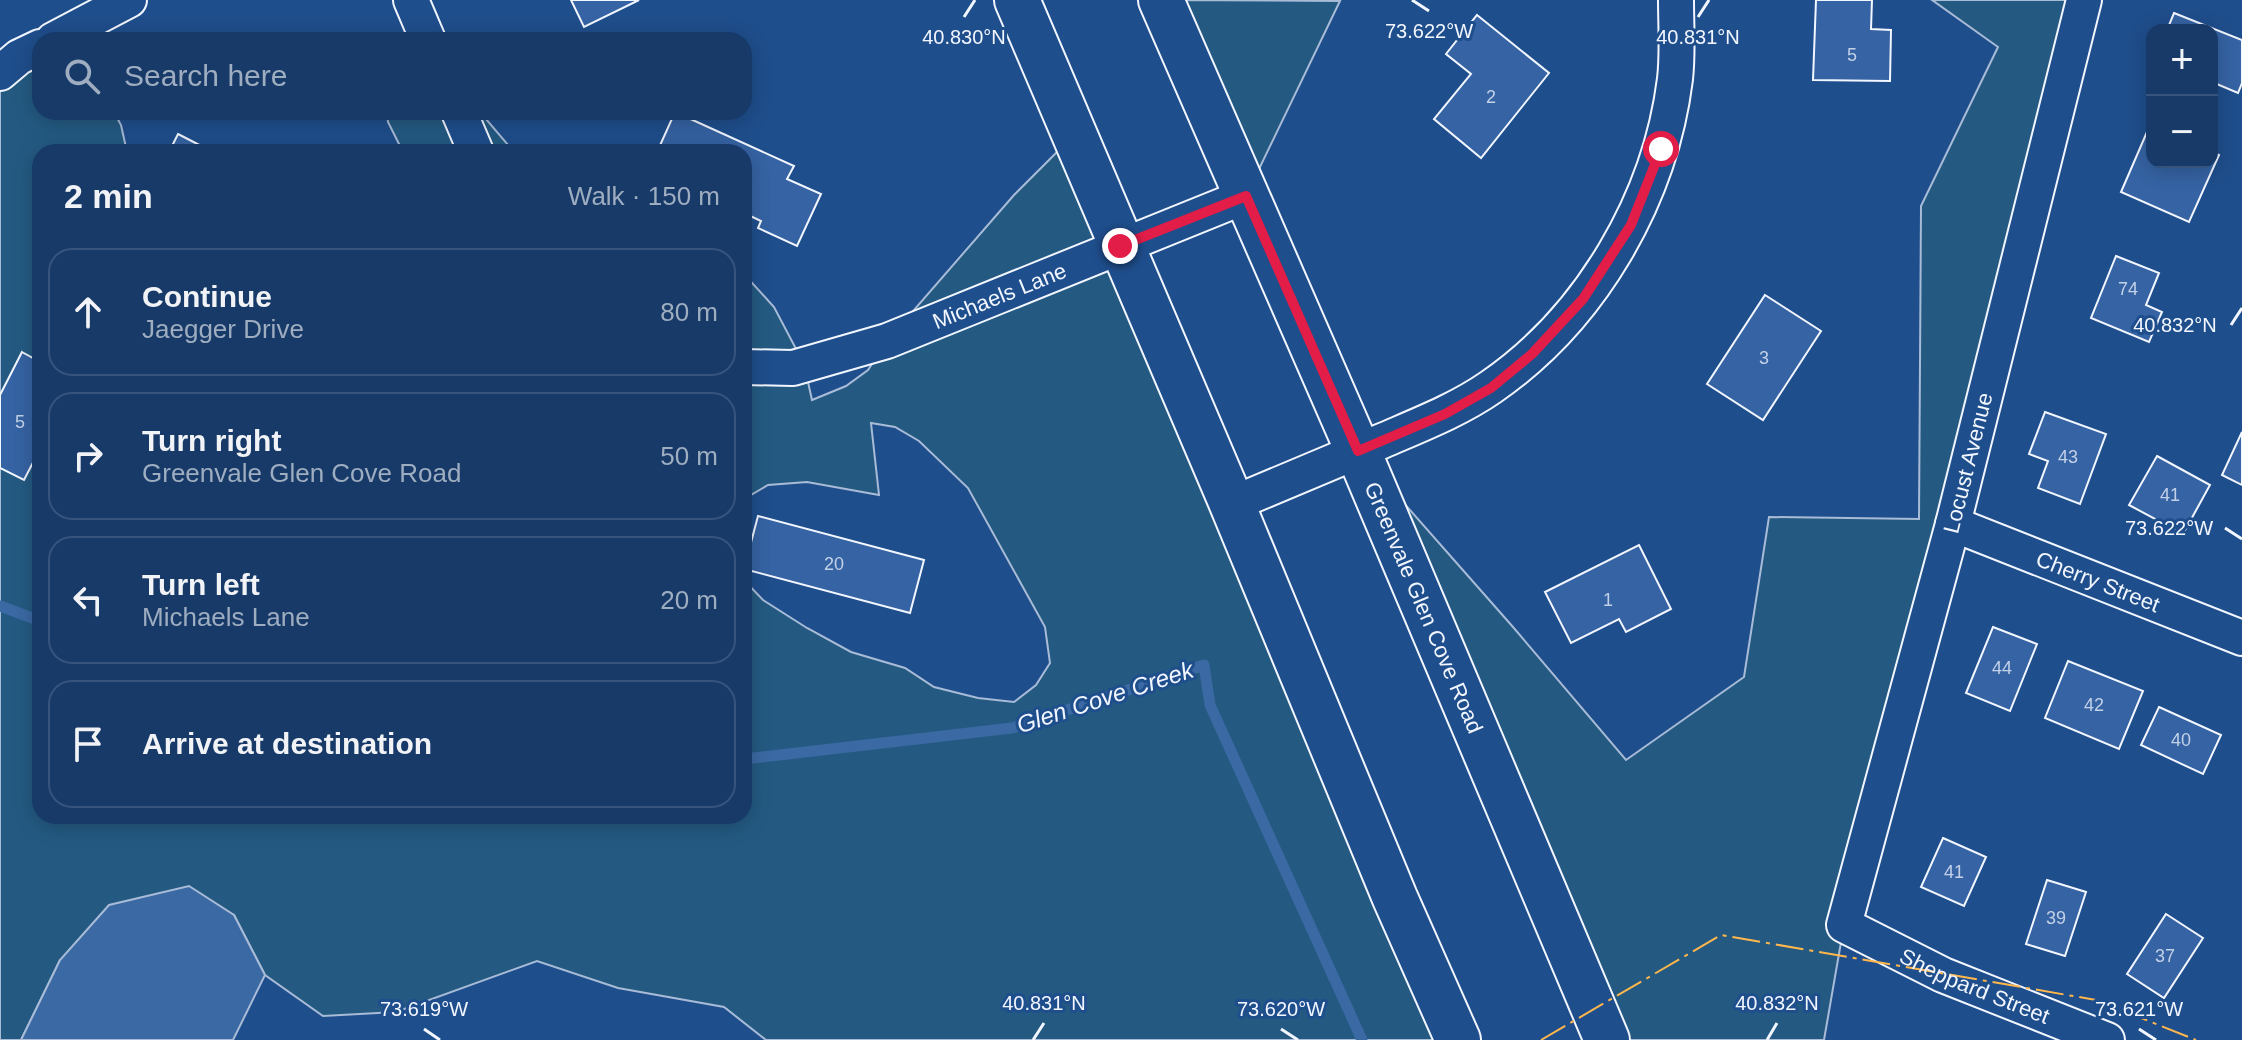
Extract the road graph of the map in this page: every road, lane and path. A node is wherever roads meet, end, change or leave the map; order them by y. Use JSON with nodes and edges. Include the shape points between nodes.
{"nodes":[{"id":1,"x":129,"y":0,"type":"edge"},
{"id":2,"x":411,"y":0,"type":"edge"},
{"id":3,"x":1017,"y":0,"type":"edge"},
{"id":4,"x":1161,"y":0,"type":"edge"},
{"id":5,"x":1676,"y":0,"type":"edge"},
{"id":6,"x":2084,"y":0,"type":"edge"},
{"id":7,"x":68,"y":32,"type":"edge"},
{"id":8,"x":425,"y":32,"type":"edge"},
{"id":9,"x":32,"y":51,"type":"edge"},
{"id":10,"x":0,"y":73,"type":"edge"},
{"id":11,"x":462,"y":120,"type":"edge"},
{"id":12,"x":473,"y":144,"type":"edge"},
{"id":13,"x":1246,"y":196,"type":"junction"},
{"id":14,"x":1120,"y":246,"type":"junction"},
{"id":15,"x":752,"y":367,"type":"edge"},
{"id":16,"x":1358,"y":451,"type":"junction"},
{"id":17,"x":1232,"y":504,"type":"junction"},
{"id":18,"x":1953,"y":524,"type":"junction"},
{"id":19,"x":2242,"y":638,"type":"edge"},
{"id":20,"x":1844,"y":925,"type":"joint"},
{"id":21,"x":1458,"y":1040,"type":"edge"},
{"id":22,"x":1607,"y":1040,"type":"edge"},
{"id":23,"x":2107,"y":1040,"type":"edge"}],
"edges":[{"from":1,"to":7,"type":"street"},
{"from":2,"to":8,"type":"street"},
{"from":3,"to":14,"type":"main road"},
{"from":4,"to":13,"type":"main road","name":"Greenvale Glen Cove Road"},
{"from":5,"to":16,"type":"street","via":[[1675,77],[1661,149],[1631,225],[1583,299],[1532,354],[1491,388]]},
{"from":6,"to":18,"type":"street","name":"Locust Avenue"},
{"from":9,"to":10,"type":"street"},
{"from":11,"to":12,"type":"street"},
{"from":13,"to":14,"type":"street","name":"Michaels Lane"},
{"from":13,"to":16,"type":"main road","name":"Greenvale Glen Cove Road"},
{"from":14,"to":15,"type":"street","name":"Michaels Lane","via":[[887,341],[793,368]]},
{"from":14,"to":17,"type":"main road"},
{"from":16,"to":17,"type":"street"},
{"from":16,"to":22,"type":"main road","name":"Greenvale Glen Cove Road"},
{"from":17,"to":21,"type":"main road"},
{"from":18,"to":19,"type":"street","name":"Cherry Street"},
{"from":18,"to":20,"type":"street","name":"Locust Avenue"},
{"from":20,"to":23,"type":"street","name":"Sheppard Street","via":[[1943,975]]}]}
